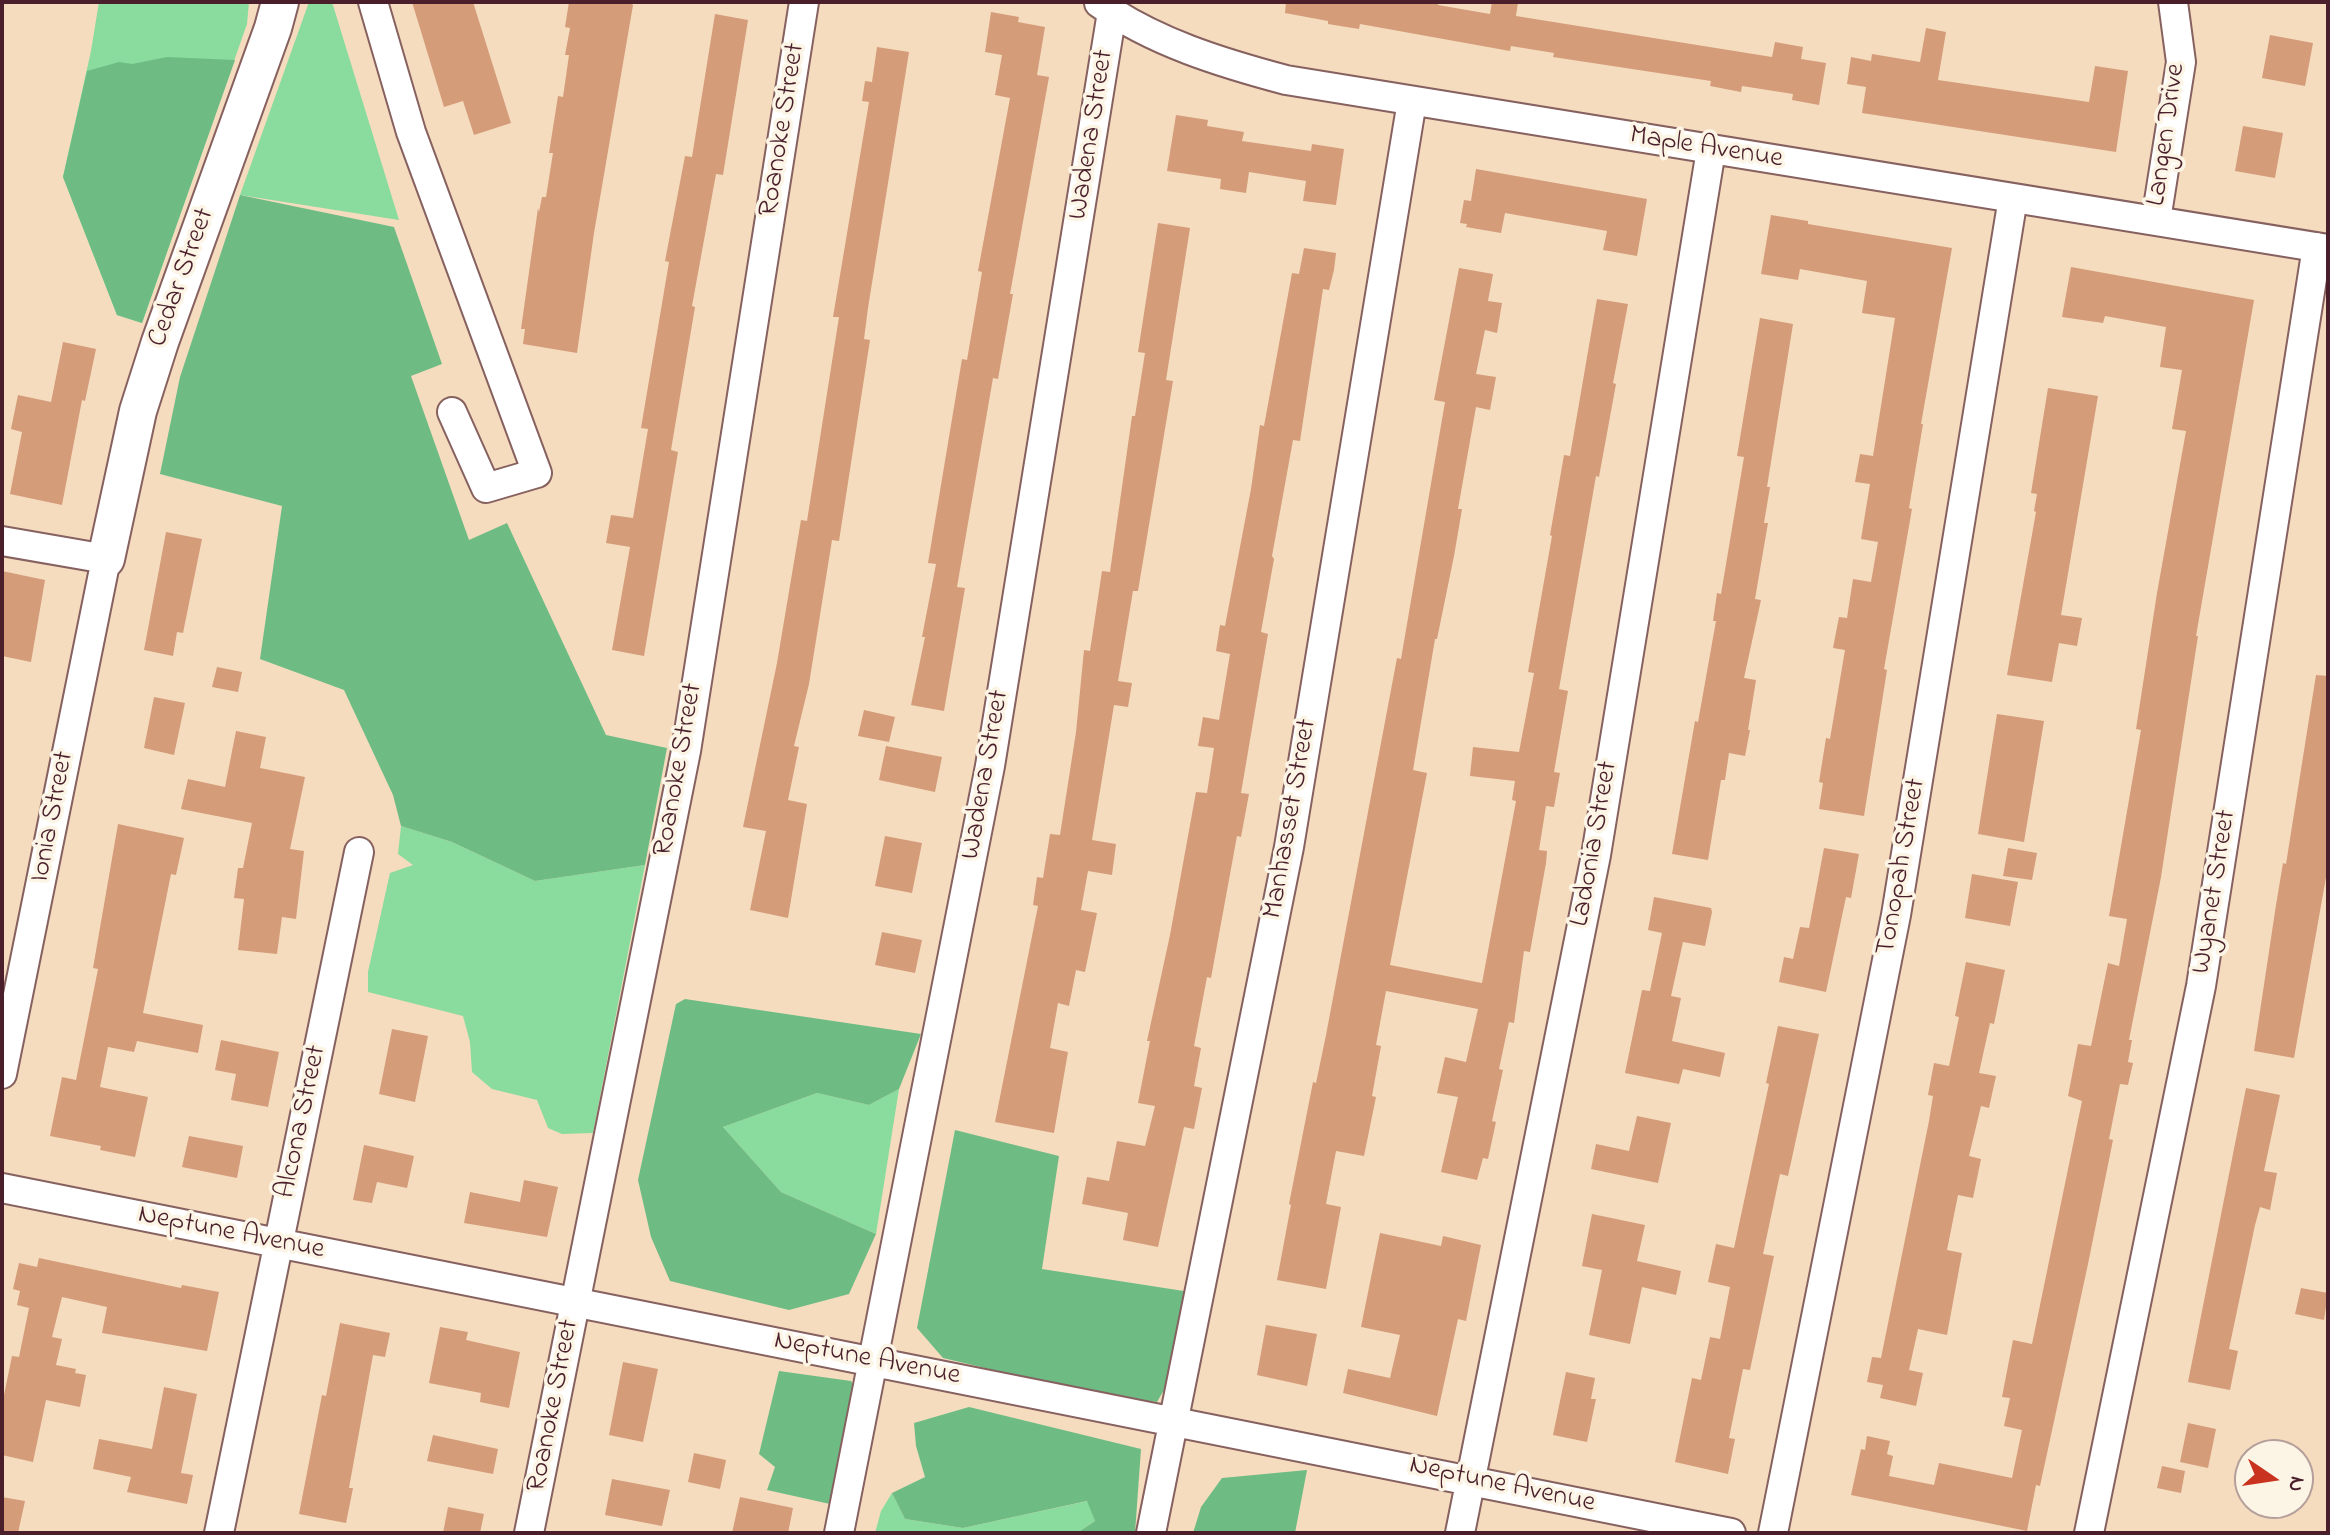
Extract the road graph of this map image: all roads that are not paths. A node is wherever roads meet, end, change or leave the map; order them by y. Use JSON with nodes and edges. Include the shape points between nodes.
{"nodes":[{"id":1,"x":280,"y":2,"type":"edge"},
{"id":2,"x":373,"y":2,"type":"edge"},
{"id":3,"x":804,"y":2,"type":"edge"},
{"id":4,"x":2173,"y":2,"type":"edge"},
{"id":5,"x":1105,"y":7,"type":"edge"},
{"id":6,"x":1412,"y":101,"type":"junction"},
{"id":7,"x":1711,"y":150,"type":"junction"},
{"id":8,"x":2013,"y":198,"type":"junction"},
{"id":9,"x":2156,"y":220,"type":"junction"},
{"id":10,"x":2323,"y":248,"type":"edge"},
{"id":11,"x":452,"y":412,"type":"dead end"},
{"id":12,"x":2,"y":541,"type":"edge"},
{"id":13,"x":106,"y":559,"type":"junction"},
{"id":14,"x":359,"y":852,"type":"dead end"},
{"id":15,"x":2,"y":1074,"type":"edge"},
{"id":16,"x":2,"y":1188,"type":"edge"},
{"id":17,"x":278,"y":1243,"type":"junction"},
{"id":18,"x":575,"y":1303,"type":"junction"},
{"id":19,"x":873,"y":1362,"type":"junction"},
{"id":20,"x":1175,"y":1418,"type":"junction"},
{"id":21,"x":1471,"y":1479,"type":"junction"},
{"id":22,"x":219,"y":1533,"type":"edge"},
{"id":23,"x":529,"y":1533,"type":"edge"},
{"id":24,"x":839,"y":1533,"type":"edge"},
{"id":25,"x":1151,"y":1533,"type":"edge"},
{"id":26,"x":1460,"y":1533,"type":"edge"},
{"id":27,"x":1731,"y":1533,"type":"edge"},
{"id":28,"x":1773,"y":1533,"type":"edge"},
{"id":29,"x":2089,"y":1533,"type":"edge"}],
"edges":[{"from":1,"to":13,"type":"street","name":"Cedar Street","via":[[142,397]]},
{"from":2,"to":11,"type":"street","via":[[411,132],[537,473],[486,488]]},
{"from":3,"to":18,"type":"street","name":"Roanoke Street","via":[[686,751]]},
{"from":4,"to":9,"type":"street","name":"Langen Drive","via":[[2181,62]]},
{"from":5,"to":6,"type":"street","name":"Maple Avenue","via":[[1233,66]]},
{"from":5,"to":19,"type":"street","name":"Wadena Street","via":[[990,766]]},
{"from":6,"to":7,"type":"street","name":"Maple Avenue"},
{"from":6,"to":20,"type":"street","name":"Manhasset Street","via":[[1289,847]]},
{"from":7,"to":8,"type":"street","name":"Maple Avenue"},
{"from":7,"to":21,"type":"street","name":"Ladonia Street","via":[[1596,855]]},
{"from":8,"to":9,"type":"street","name":"Maple Avenue"},
{"from":8,"to":28,"type":"street","name":"Tonopah Street","via":[[1896,915]]},
{"from":9,"to":10,"type":"street","name":"Maple Avenue"},
{"from":10,"to":29,"type":"street","name":"Wyanet Street","via":[[2201,986]]},
{"from":12,"to":13,"type":"street"},
{"from":13,"to":15,"type":"street","name":"Ionia Street"},
{"from":14,"to":17,"type":"street","name":"Alcona Street"},
{"from":16,"to":17,"type":"street","name":"Neptune Avenue"},
{"from":17,"to":18,"type":"street","name":"Neptune Avenue"},
{"from":17,"to":22,"type":"street","name":"Alcona Street"},
{"from":18,"to":19,"type":"street","name":"Neptune Avenue"},
{"from":18,"to":23,"type":"street","name":"Roanoke Street"},
{"from":19,"to":20,"type":"street","name":"Neptune Avenue"},
{"from":19,"to":24,"type":"street","name":"Wadena Street"},
{"from":20,"to":21,"type":"street","name":"Neptune Avenue"},
{"from":20,"to":25,"type":"street","name":"Manhasset Street"},
{"from":21,"to":26,"type":"street","name":"Ladonia Street"},
{"from":21,"to":27,"type":"street","name":"Neptune Avenue"}]}
